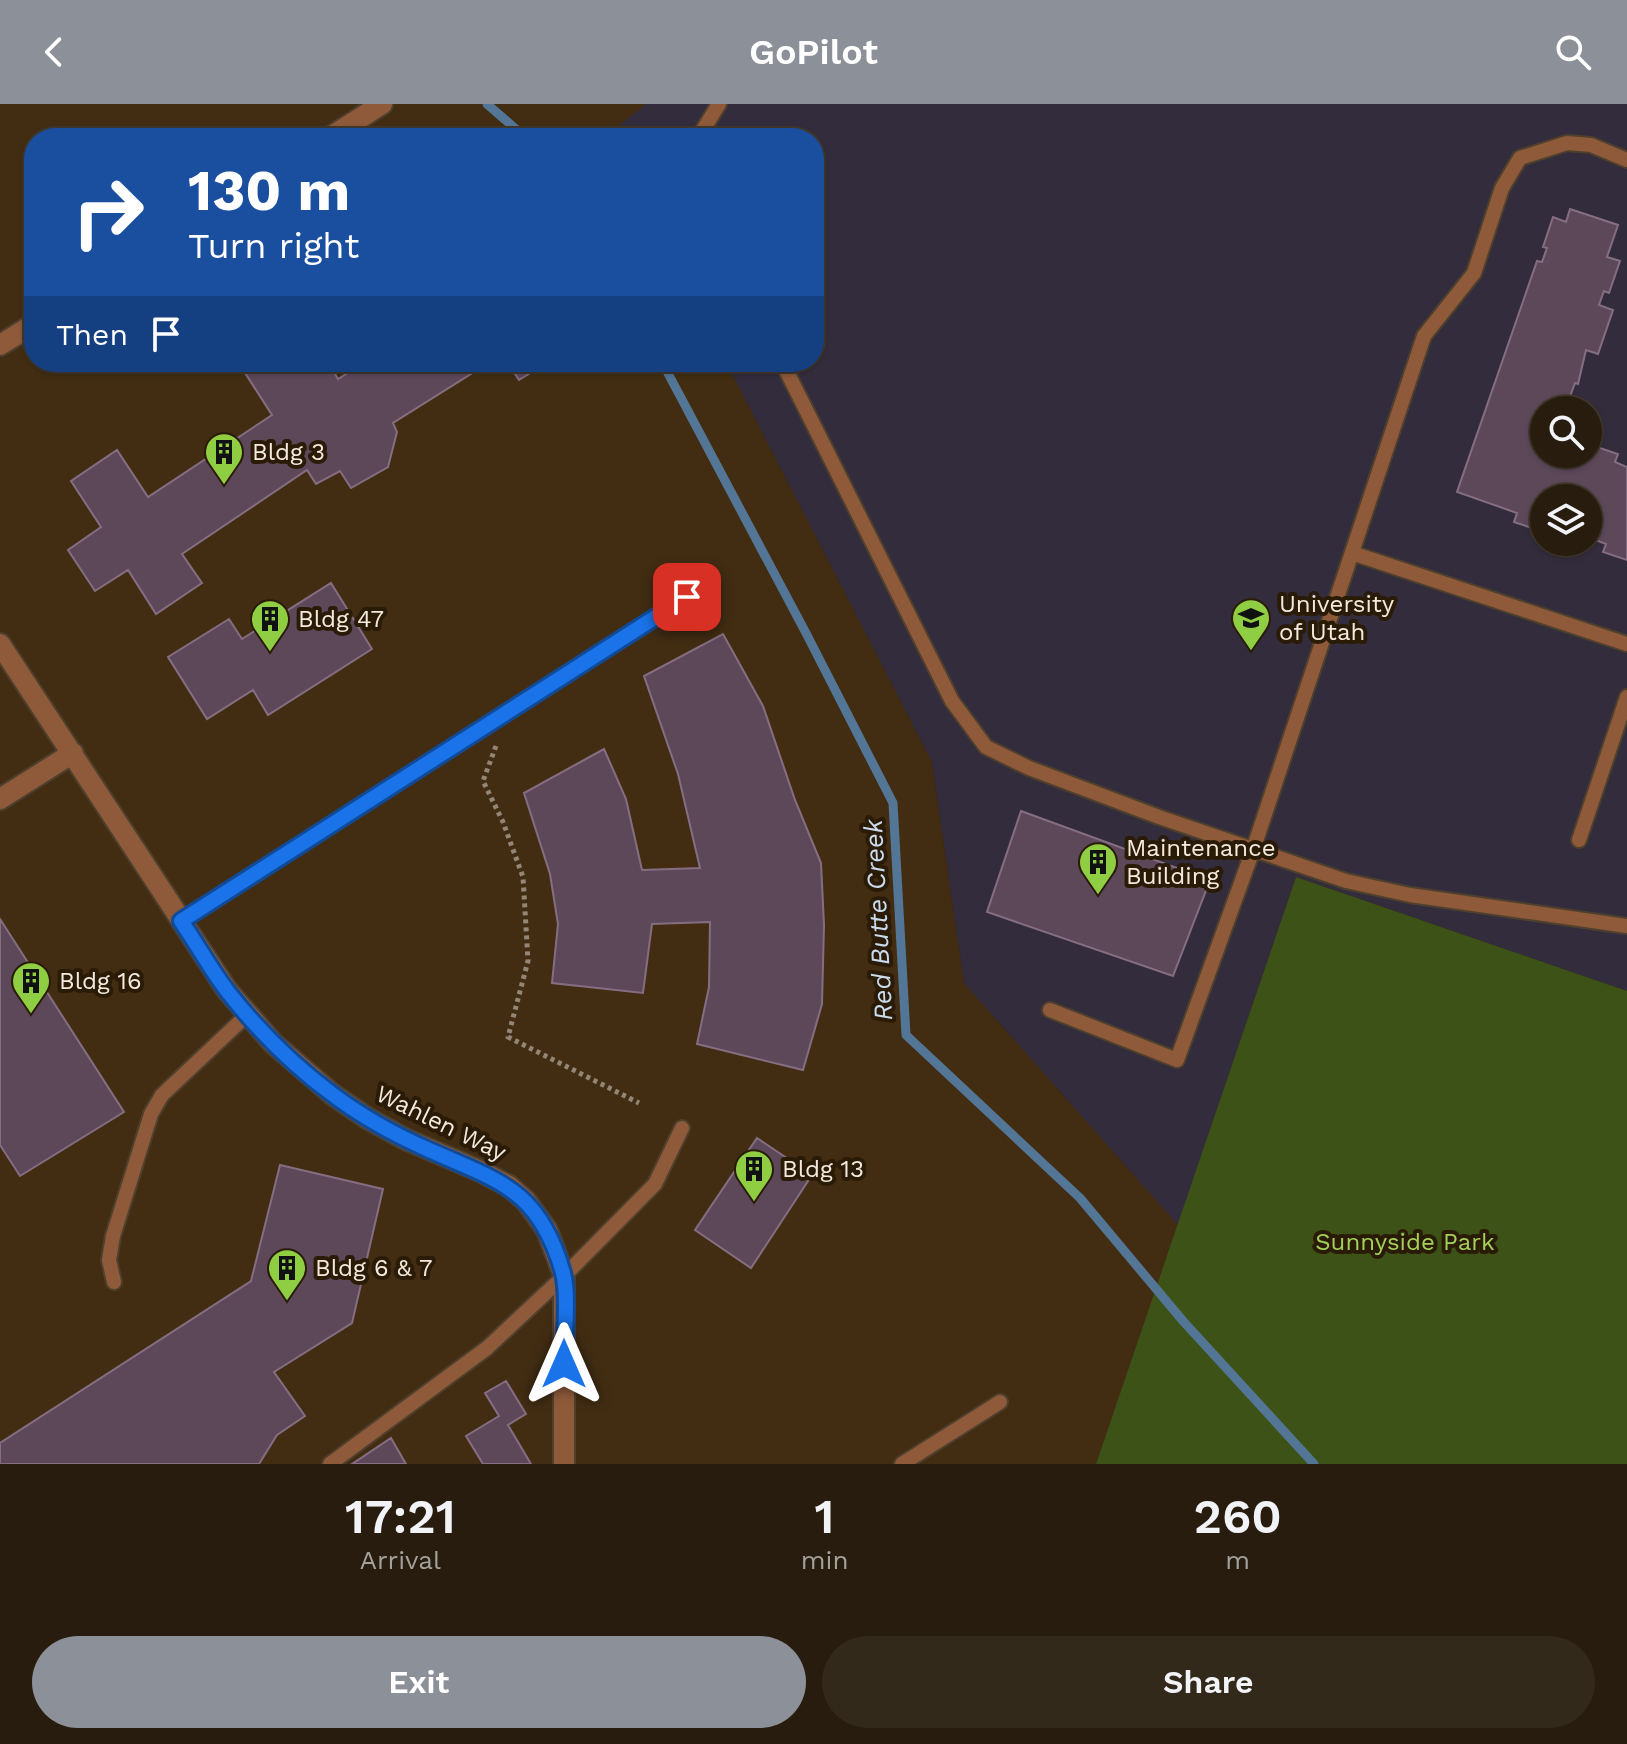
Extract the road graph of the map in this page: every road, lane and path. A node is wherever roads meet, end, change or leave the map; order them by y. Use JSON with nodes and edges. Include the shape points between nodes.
{"nodes":[{"id":1,"x":382,"y":104,"type":"edge"},
{"id":2,"x":719,"y":104,"type":"edge"},
{"id":3,"x":345,"y":128,"type":"edge"},
{"id":4,"x":704,"y":128,"type":"edge"},
{"id":5,"x":1627,"y":160,"type":"edge"},
{"id":6,"x":24,"y":330,"type":"edge"},
{"id":7,"x":0,"y":345,"type":"edge"},
{"id":8,"x":787,"y":372,"type":"edge"},
{"id":9,"x":1352,"y":553,"type":"junction"},
{"id":10,"x":687,"y":597,"type":"dead end"},
{"id":11,"x":0,"y":644,"type":"edge"},
{"id":12,"x":1627,"y":644,"type":"edge"},
{"id":13,"x":1627,"y":697,"type":"edge"},
{"id":14,"x":496,"y":746,"type":"dead end"},
{"id":15,"x":73,"y":753,"type":"junction"},
{"id":16,"x":0,"y":799,"type":"edge"},
{"id":17,"x":1579,"y":840,"type":"dead end"},
{"id":18,"x":1253,"y":850,"type":"junction"},
{"id":19,"x":181,"y":921,"type":"junction"},
{"id":20,"x":1627,"y":926,"type":"edge"},
{"id":21,"x":1050,"y":1010,"type":"dead end"},
{"id":22,"x":247,"y":1015,"type":"junction"},
{"id":23,"x":639,"y":1103,"type":"dead end"},
{"id":24,"x":682,"y":1128,"type":"dead end"},
{"id":25,"x":564,"y":1276,"type":"junction"},
{"id":26,"x":114,"y":1282,"type":"dead end"},
{"id":27,"x":1000,"y":1402,"type":"dead end"},
{"id":28,"x":330,"y":1464,"type":"edge"},
{"id":29,"x":564,"y":1464,"type":"edge"},
{"id":30,"x":902,"y":1464,"type":"edge"}],
"edges":[{"from":1,"to":3,"type":"street"},
{"from":2,"to":4,"type":"lane"},
{"from":5,"to":9,"type":"lane","via":[[1591,145],[1567,143],[1520,158],[1502,188],[1474,273],[1424,336]]},
{"from":6,"to":7,"type":"street"},
{"from":8,"to":18,"type":"lane","via":[[952,701],[986,747],[1029,768]]},
{"from":9,"to":12,"type":"lane"},
{"from":9,"to":18,"type":"lane"},
{"from":10,"to":19,"type":"lane"},
{"from":11,"to":15,"type":"street","name":"Wahlen Way"},
{"from":13,"to":17,"type":"lane"},
{"from":14,"to":23,"type":"path","via":[[483,781],[523,877],[528,961],[508,1037]]},
{"from":15,"to":16,"type":"street"},
{"from":15,"to":19,"type":"street","name":"Wahlen Way"},
{"from":18,"to":20,"type":"lane","via":[[1346,881],[1410,895]]},
{"from":18,"to":21,"type":"lane","via":[[1177,1060]]},
{"from":19,"to":22,"type":"street","name":"Wahlen Way"},
{"from":22,"to":25,"type":"street","name":"Wahlen Way","via":[[301,1069],[367,1118],[509,1186],[547,1230]]},
{"from":22,"to":26,"type":"lane","via":[[162,1095],[151,1114],[113,1236],[109,1260]]},
{"from":24,"to":25,"type":"lane","via":[[655,1184]]},
{"from":25,"to":28,"type":"lane","via":[[487,1348]]},
{"from":25,"to":29,"type":"street","name":"Wahlen Way"},
{"from":27,"to":30,"type":"lane"}]}
